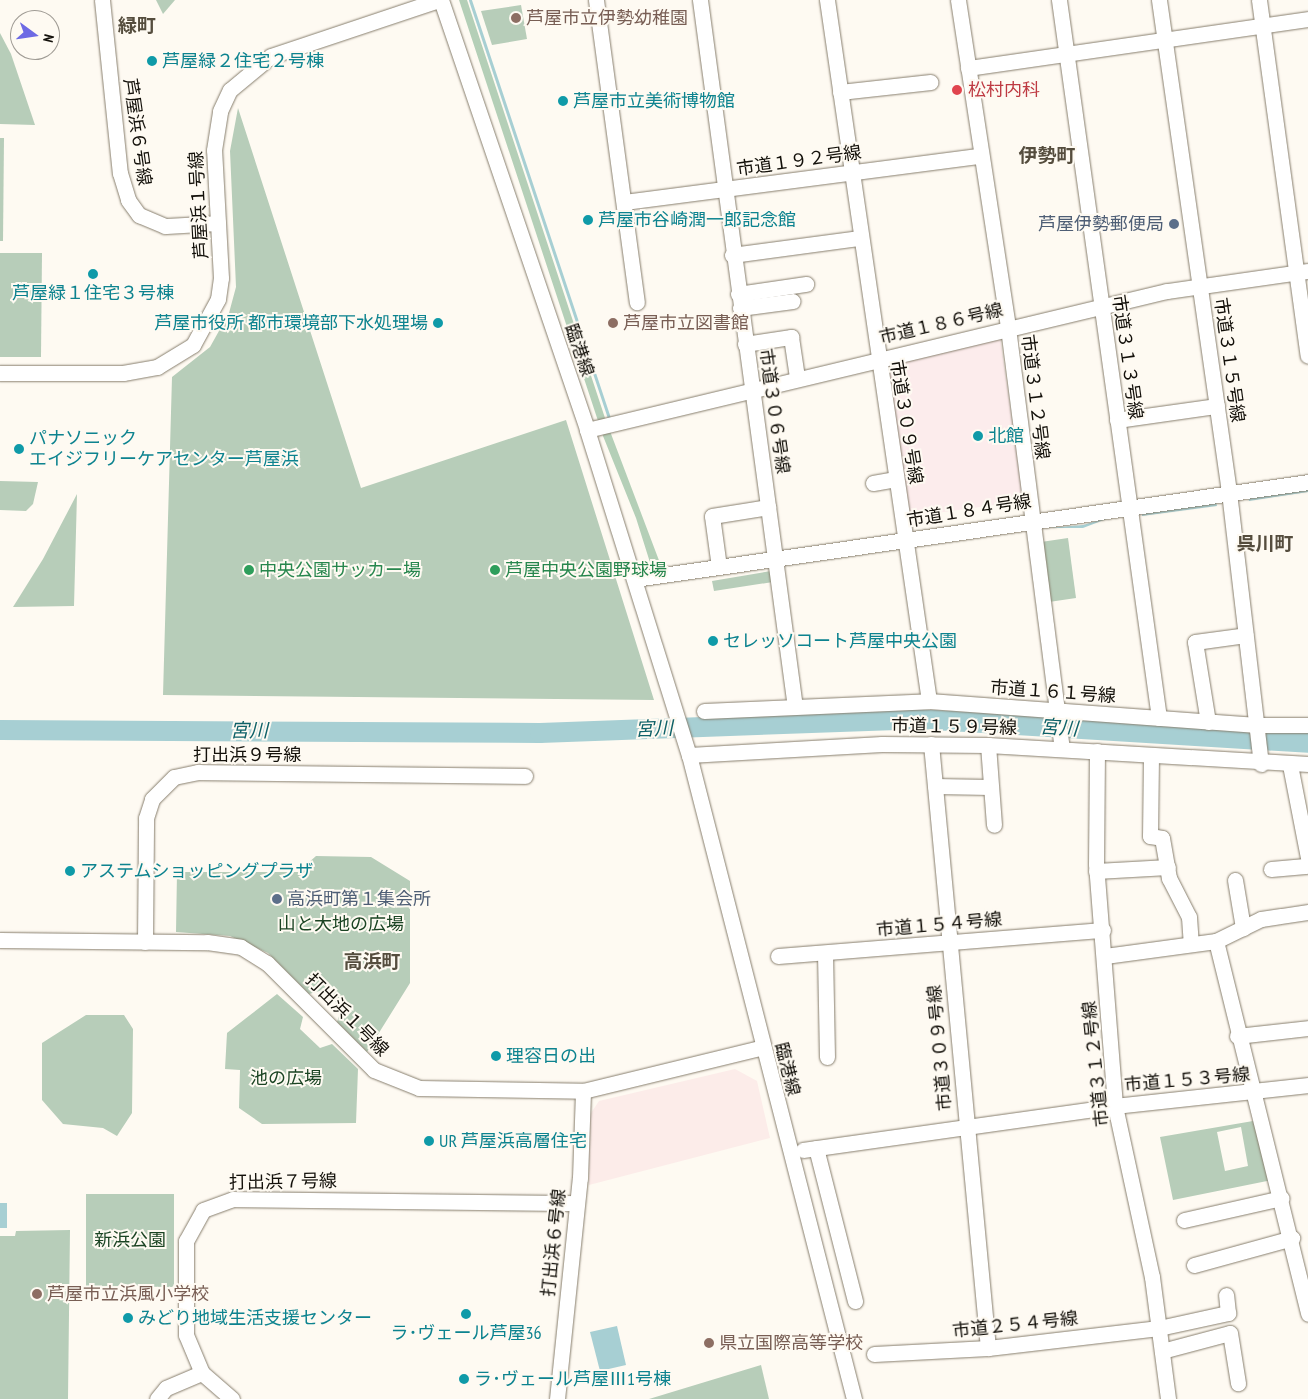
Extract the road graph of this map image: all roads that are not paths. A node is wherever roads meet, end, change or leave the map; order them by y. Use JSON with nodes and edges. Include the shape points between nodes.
{"nodes":[{"id":1,"x":102,"y":0,"type":"edge"},
{"id":2,"x":440,"y":0,"type":"edge"},
{"id":3,"x":596,"y":0,"type":"edge"},
{"id":4,"x":700,"y":0,"type":"edge"},
{"id":5,"x":827,"y":0,"type":"edge"},
{"id":6,"x":958,"y":0,"type":"edge"},
{"id":7,"x":1059,"y":0,"type":"edge"},
{"id":8,"x":1159,"y":0,"type":"edge"},
{"id":9,"x":1259,"y":0,"type":"edge"},
{"id":10,"x":1308,"y":19,"type":"edge"},
{"id":11,"x":1263,"y":25,"type":"junction"},
{"id":12,"x":1164,"y":39,"type":"junction"},
{"id":13,"x":1066,"y":54,"type":"junction"},
{"id":14,"x":968,"y":68,"type":"junction"},
{"id":15,"x":930,"y":82,"type":"dead end"},
{"id":16,"x":840,"y":92,"type":"junction"},
{"id":17,"x":980,"y":156,"type":"junction"},
{"id":18,"x":851,"y":172,"type":"junction"},
{"id":19,"x":724,"y":190,"type":"junction"},
{"id":20,"x":624,"y":202,"type":"junction"},
{"id":21,"x":218,"y":223,"type":"junction"},
{"id":22,"x":860,"y":238,"type":"junction"},
{"id":23,"x":732,"y":255,"type":"junction"},
{"id":24,"x":1302,"y":272,"type":"edge"},
{"id":25,"x":806,"y":284,"type":"dead end"},
{"id":26,"x":1199,"y":284,"type":"junction"},
{"id":27,"x":739,"y":301,"type":"junction"},
{"id":28,"x":793,"y":301,"type":"dead end"},
{"id":29,"x":637,"y":302,"type":"dead end"},
{"id":30,"x":1101,"y":307,"type":"junction"},
{"id":31,"x":1008,"y":328,"type":"junction"},
{"id":32,"x":745,"y":344,"type":"junction"},
{"id":33,"x":1308,"y":356,"type":"edge"},
{"id":34,"x":877,"y":359,"type":"junction"},
{"id":35,"x":0,"y":372,"type":"edge"},
{"id":36,"x":797,"y":377,"type":"junction"},
{"id":37,"x":752,"y":387,"type":"junction"},
{"id":38,"x":1216,"y":406,"type":"junction"},
{"id":39,"x":1117,"y":420,"type":"junction"},
{"id":40,"x":587,"y":430,"type":"junction"},
{"id":41,"x":896,"y":479,"type":"junction"},
{"id":42,"x":1308,"y":482,"type":"edge"},
{"id":43,"x":873,"y":483,"type":"dead end"},
{"id":44,"x":1229,"y":492,"type":"junction"},
{"id":45,"x":768,"y":507,"type":"junction"},
{"id":46,"x":1129,"y":507,"type":"junction"},
{"id":47,"x":1032,"y":520,"type":"junction"},
{"id":48,"x":906,"y":539,"type":"junction"},
{"id":49,"x":775,"y":560,"type":"junction"},
{"id":50,"x":719,"y":567,"type":"junction"},
{"id":51,"x":635,"y":579,"type":"junction"},
{"id":52,"x":1246,"y":635,"type":"junction"},
{"id":53,"x":929,"y":702,"type":"junction"},
{"id":54,"x":795,"y":707,"type":"junction"},
{"id":55,"x":704,"y":711,"type":"dead end"},
{"id":56,"x":1054,"y":713,"type":"junction"},
{"id":57,"x":1159,"y":718,"type":"junction"},
{"id":58,"x":1208,"y":722,"type":"junction"},
{"id":59,"x":1308,"y":724,"type":"edge"},
{"id":60,"x":1257,"y":727,"type":"junction"},
{"id":61,"x":931,"y":744,"type":"junction"},
{"id":62,"x":1061,"y":744,"type":"junction"},
{"id":63,"x":988,"y":745,"type":"junction"},
{"id":64,"x":688,"y":751,"type":"junction"},
{"id":65,"x":1097,"y":752,"type":"junction"},
{"id":66,"x":1152,"y":756,"type":"junction"},
{"id":67,"x":1261,"y":758,"type":"junction"},
{"id":68,"x":1308,"y":764,"type":"edge"},
{"id":69,"x":1290,"y":766,"type":"junction"},
{"id":70,"x":525,"y":776,"type":"dead end"},
{"id":71,"x":935,"y":786,"type":"junction"},
{"id":72,"x":990,"y":787,"type":"junction"},
{"id":73,"x":994,"y":825,"type":"dead end"},
{"id":74,"x":1308,"y":858,"type":"edge"},
{"id":75,"x":1308,"y":866,"type":"edge"},
{"id":76,"x":1168,"y":867,"type":"junction"},
{"id":77,"x":1271,"y":869,"type":"dead end"},
{"id":78,"x":1096,"y":871,"type":"junction"},
{"id":79,"x":1235,"y":880,"type":"dead end"},
{"id":80,"x":1308,"y":912,"type":"edge"},
{"id":81,"x":1243,"y":928,"type":"junction"},
{"id":82,"x":1103,"y":930,"type":"junction"},
{"id":83,"x":0,"y":940,"type":"edge"},
{"id":84,"x":1216,"y":941,"type":"junction"},
{"id":85,"x":145,"y":942,"type":"junction"},
{"id":86,"x":949,"y":943,"type":"junction"},
{"id":87,"x":1191,"y":944,"type":"junction"},
{"id":88,"x":825,"y":953,"type":"junction"},
{"id":89,"x":778,"y":956,"type":"dead end"},
{"id":90,"x":1105,"y":956,"type":"junction"},
{"id":91,"x":1308,"y":1028,"type":"edge"},
{"id":92,"x":1237,"y":1036,"type":"junction"},
{"id":93,"x":763,"y":1047,"type":"junction"},
{"id":94,"x":827,"y":1056,"type":"dead end"},
{"id":95,"x":1308,"y":1085,"type":"edge"},
{"id":96,"x":582,"y":1091,"type":"junction"},
{"id":97,"x":1251,"y":1093,"type":"junction"},
{"id":98,"x":1116,"y":1106,"type":"junction"},
{"id":99,"x":966,"y":1126,"type":"junction"},
{"id":100,"x":1282,"y":1198,"type":"junction"},
{"id":101,"x":577,"y":1203,"type":"junction"},
{"id":102,"x":1184,"y":1220,"type":"dead end"},
{"id":103,"x":1292,"y":1238,"type":"junction"},
{"id":104,"x":1194,"y":1265,"type":"dead end"},
{"id":105,"x":1306,"y":1294,"type":"edge"},
{"id":106,"x":1226,"y":1296,"type":"dead end"},
{"id":107,"x":855,"y":1301,"type":"dead end"},
{"id":108,"x":1308,"y":1314,"type":"edge"},
{"id":109,"x":1159,"y":1328,"type":"junction"},
{"id":110,"x":988,"y":1348,"type":"junction"},
{"id":111,"x":1162,"y":1351,"type":"junction"},
{"id":112,"x":874,"y":1354,"type":"dead end"},
{"id":113,"x":202,"y":1373,"type":"junction"},
{"id":114,"x":1238,"y":1383,"type":"dead end"},
{"id":115,"x":157,"y":1399,"type":"edge"},
{"id":116,"x":232,"y":1399,"type":"edge"},
{"id":117,"x":557,"y":1399,"type":"edge"},
{"id":118,"x":854,"y":1399,"type":"edge"},
{"id":119,"x":1168,"y":1399,"type":"edge"}],
"edges":[{"from":1,"to":21,"type":"street","name":"芦屋浜６号線","via":[[120,173],[128,200],[139,215],[165,226]]},
{"from":2,"to":21,"type":"street","name":"芦屋浜１号線","via":[[271,56],[241,78],[220,110],[215,131]]},
{"from":2,"to":40,"type":"street","name":"臨港線"},
{"from":3,"to":20,"type":"street"},
{"from":4,"to":19,"type":"street","name":"市道３０６号線"},
{"from":5,"to":16,"type":"street","name":"市道３０９号線"},
{"from":6,"to":14,"type":"street","name":"市道３１２号線"},
{"from":7,"to":13,"type":"street","name":"市道３１３号線"},
{"from":8,"to":12,"type":"street","name":"市道３１５号線"},
{"from":9,"to":11,"type":"street"},
{"from":10,"to":11,"type":"street"},
{"from":11,"to":12,"type":"street"},
{"from":11,"to":24,"type":"street"},
{"from":12,"to":13,"type":"street"},
{"from":12,"to":26,"type":"street","name":"市道３１５号線"},
{"from":13,"to":14,"type":"street"},
{"from":13,"to":30,"type":"street","name":"市道３１３号線"},
{"from":14,"to":17,"type":"street","name":"市道３１２号線"},
{"from":15,"to":16,"type":"street"},
{"from":16,"to":18,"type":"street","name":"市道３０９号線"},
{"from":17,"to":18,"type":"street","name":"市道１９２号線"},
{"from":17,"to":31,"type":"street","name":"市道３１２号線"},
{"from":18,"to":19,"type":"street","name":"市道１９２号線"},
{"from":18,"to":22,"type":"street","name":"市道３０９号線"},
{"from":19,"to":20,"type":"street","name":"市道１９２号線"},
{"from":19,"to":23,"type":"street","name":"市道３０６号線"},
{"from":20,"to":29,"type":"street"},
{"from":21,"to":35,"type":"street","name":"芦屋浜１号線","via":[[218,299],[193,345],[175,358],[157,368],[123,373]]},
{"from":22,"to":23,"type":"street"},
{"from":22,"to":34,"type":"street","name":"市道３０９号線"},
{"from":23,"to":27,"type":"street","name":"市道３０６号線"},
{"from":24,"to":26,"type":"street","name":"市道１８６号線"},
{"from":24,"to":33,"type":"street"},
{"from":25,"to":27,"type":"street"},
{"from":26,"to":30,"type":"street","name":"市道１８６号線"},
{"from":26,"to":38,"type":"street","name":"市道３１５号線"},
{"from":27,"to":28,"type":"street"},
{"from":27,"to":32,"type":"street","name":"市道３０６号線"},
{"from":30,"to":31,"type":"street","name":"市道１８６号線"},
{"from":30,"to":39,"type":"street","name":"市道３１３号線"},
{"from":31,"to":34,"type":"street","name":"市道１８６号線"},
{"from":31,"to":47,"type":"street","name":"市道３１２号線"},
{"from":32,"to":36,"type":"street","via":[[790,337]]},
{"from":32,"to":37,"type":"street","name":"市道３０６号線"},
{"from":34,"to":36,"type":"street","name":"市道１８６号線"},
{"from":34,"to":41,"type":"street","name":"市道３０９号線"},
{"from":36,"to":37,"type":"street","name":"市道１８６号線"},
{"from":37,"to":40,"type":"street","name":"市道１８６号線"},
{"from":37,"to":45,"type":"street","name":"市道３０６号線"},
{"from":38,"to":39,"type":"street"},
{"from":38,"to":44,"type":"street","name":"市道３１５号線"},
{"from":39,"to":46,"type":"street","name":"市道３１３号線"},
{"from":40,"to":51,"type":"street","name":"臨港線"},
{"from":41,"to":43,"type":"street"},
{"from":41,"to":48,"type":"street","name":"市道３０９号線"},
{"from":42,"to":44,"type":"street","name":"市道１８４号線"},
{"from":44,"to":46,"type":"street","name":"市道１８４号線"},
{"from":44,"to":52,"type":"street","name":"市道３１５号線"},
{"from":45,"to":49,"type":"street","name":"市道３０６号線"},
{"from":45,"to":50,"type":"street","via":[[712,516]]},
{"from":46,"to":47,"type":"street","name":"市道１８４号線"},
{"from":46,"to":57,"type":"street","name":"市道３１３号線"},
{"from":47,"to":48,"type":"street","name":"市道１８４号線"},
{"from":47,"to":56,"type":"street","name":"市道３１２号線"},
{"from":48,"to":49,"type":"street","name":"市道１８４号線"},
{"from":48,"to":53,"type":"street","name":"市道３０９号線"},
{"from":49,"to":50,"type":"street","name":"市道１８４号線"},
{"from":49,"to":54,"type":"street","name":"市道３０６号線"},
{"from":50,"to":51,"type":"street","name":"市道１８４号線"},
{"from":51,"to":64,"type":"street","name":"臨港線"},
{"from":52,"to":58,"type":"street","via":[[1195,642]]},
{"from":52,"to":60,"type":"street","name":"市道３１５号線"},
{"from":53,"to":54,"type":"street","name":"市道１６１号線"},
{"from":53,"to":56,"type":"street","name":"市道１６１号線"},
{"from":54,"to":55,"type":"street","name":"市道１６１号線"},
{"from":56,"to":57,"type":"street","name":"市道１６１号線"},
{"from":56,"to":62,"type":"street","name":"市道３１２号線"},
{"from":57,"to":58,"type":"street","name":"市道１６１号線"},
{"from":58,"to":60,"type":"street","name":"市道１６１号線"},
{"from":59,"to":60,"type":"street","name":"市道１６１号線"},
{"from":60,"to":67,"type":"street","name":"市道３１５号線"},
{"from":61,"to":63,"type":"street","name":"市道１５９号線"},
{"from":61,"to":64,"type":"street","name":"市道１５９号線"},
{"from":61,"to":71,"type":"street","name":"市道３０９号線"},
{"from":62,"to":63,"type":"street","name":"市道１５９号線"},
{"from":62,"to":65,"type":"street","name":"市道１５９号線"},
{"from":63,"to":72,"type":"street"},
{"from":64,"to":93,"type":"street","name":"臨港線"},
{"from":65,"to":66,"type":"street","name":"市道１５９号線"},
{"from":65,"to":78,"type":"street","name":"市道３１２号線"},
{"from":66,"to":67,"type":"street","name":"市道１５９号線"},
{"from":66,"to":76,"type":"street","via":[[1150,836],[1162,838]]},
{"from":67,"to":69,"type":"street","name":"市道１５９号線"},
{"from":68,"to":69,"type":"street","name":"市道１５９号線"},
{"from":69,"to":74,"type":"street"},
{"from":70,"to":85,"type":"street","name":"打出浜９号線","via":[[198,772],[174,777],[152,799],[146,818]]},
{"from":71,"to":72,"type":"street"},
{"from":71,"to":86,"type":"street","name":"市道３０９号線"},
{"from":72,"to":73,"type":"street"},
{"from":75,"to":77,"type":"street"},
{"from":76,"to":78,"type":"street"},
{"from":76,"to":87,"type":"street","via":[[1189,917]]},
{"from":78,"to":82,"type":"street","name":"市道３１２号線"},
{"from":79,"to":81,"type":"street"},
{"from":80,"to":81,"type":"street","via":[[1261,919]]},
{"from":81,"to":84,"type":"street"},
{"from":82,"to":86,"type":"street","name":"市道１５４号線"},
{"from":82,"to":90,"type":"street","name":"市道３１２号線"},
{"from":83,"to":85,"type":"street","name":"打出浜１号線"},
{"from":84,"to":87,"type":"street"},
{"from":84,"to":92,"type":"street"},
{"from":85,"to":96,"type":"street","name":"打出浜１号線","via":[[207,942],[250,951],[374,1070],[395,1082],[430,1089]]},
{"from":86,"to":88,"type":"street","name":"市道１５４号線"},
{"from":86,"to":99,"type":"street","name":"市道３０９号線"},
{"from":87,"to":90,"type":"street"},
{"from":88,"to":89,"type":"street","name":"市道１５４号線"},
{"from":88,"to":94,"type":"street"},
{"from":90,"to":98,"type":"street","name":"市道３１２号線"},
{"from":91,"to":92,"type":"street"},
{"from":92,"to":97,"type":"street"},
{"from":93,"to":96,"type":"street","name":"打出浜１号線"},
{"from":93,"to":118,"type":"street","name":"臨港線"},
{"from":95,"to":97,"type":"street","name":"市道１５３号線"},
{"from":96,"to":101,"type":"street","name":"打出浜６号線"},
{"from":97,"to":98,"type":"street","name":"市道１５３号線"},
{"from":97,"to":100,"type":"street"},
{"from":98,"to":99,"type":"street","name":"市道１５３号線"},
{"from":98,"to":109,"type":"street","name":"市道３１２号線"},
{"from":99,"to":107,"type":"street","name":"市道１５３号線","via":[[809,1149]]},
{"from":99,"to":110,"type":"street","name":"市道３０９号線"},
{"from":100,"to":102,"type":"street"},
{"from":100,"to":103,"type":"street"},
{"from":101,"to":113,"type":"street","name":"打出浜７号線","via":[[233,1199],[217,1203],[192,1223],[186,1241],[186,1335]]},
{"from":101,"to":117,"type":"street","name":"打出浜６号線"},
{"from":103,"to":104,"type":"street"},
{"from":103,"to":105,"type":"street"},
{"from":105,"to":108,"type":"street"},
{"from":106,"to":109,"type":"street","name":"市道２５４号線","via":[[1228,1313]]},
{"from":109,"to":110,"type":"street","name":"市道２５４号線"},
{"from":109,"to":111,"type":"street","name":"市道３１２号線"},
{"from":110,"to":112,"type":"street","name":"市道２５４号線"},
{"from":111,"to":114,"type":"street","via":[[1230,1333]]},
{"from":111,"to":119,"type":"street","name":"市道３１２号線"},
{"from":113,"to":115,"type":"street","via":[[166,1388]]},
{"from":113,"to":116,"type":"street","name":"打出浜７号線"}]}
